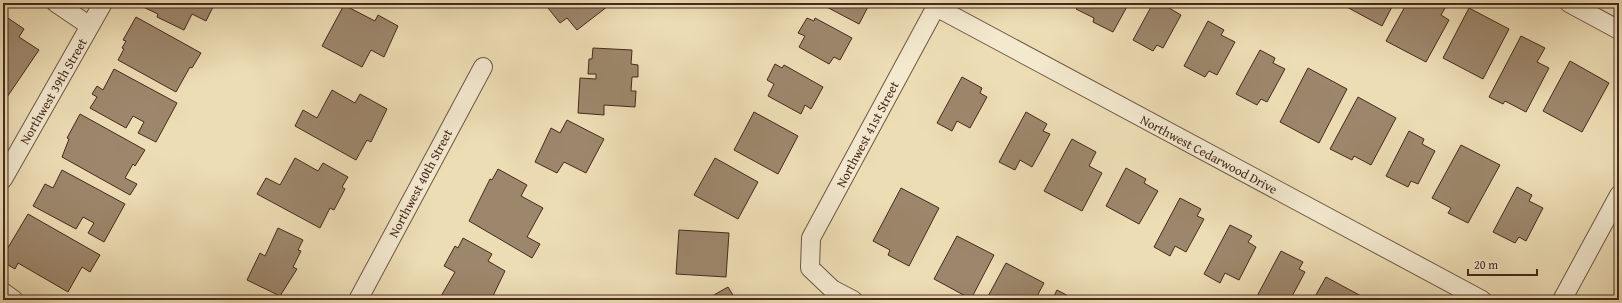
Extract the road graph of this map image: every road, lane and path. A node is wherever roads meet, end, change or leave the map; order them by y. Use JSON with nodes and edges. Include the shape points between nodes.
{"nodes":[{"id":1,"x":56,"y":3,"type":"edge"},
{"id":2,"x":103,"y":3,"type":"edge"},
{"id":3,"x":1569,"y":3,"type":"edge"},
{"id":4,"x":937,"y":5,"type":"edge"},
{"id":5,"x":90,"y":26,"type":"junction"},
{"id":6,"x":1619,"y":30,"type":"edge"},
{"id":7,"x":483,"y":67,"type":"dead end"},
{"id":8,"x":3,"y":178,"type":"edge"},
{"id":9,"x":1619,"y":195,"type":"edge"},
{"id":10,"x":3,"y":292,"type":"edge"},
{"id":11,"x":14,"y":300,"type":"edge"},
{"id":12,"x":358,"y":300,"type":"edge"},
{"id":13,"x":853,"y":300,"type":"edge"},
{"id":14,"x":1482,"y":300,"type":"edge"},
{"id":15,"x":1562,"y":300,"type":"edge"}],
"edges":[{"from":1,"to":5,"type":"street"},
{"from":2,"to":5,"type":"street","name":"Northwest 39th Street"},
{"from":3,"to":6,"type":"street"},
{"from":4,"to":13,"type":"street","name":"Northwest 41st Street","via":[[810,238],[810,268],[832,289]]},
{"from":4,"to":14,"type":"street","name":"Northwest Cedarwood Drive"},
{"from":5,"to":8,"type":"street","name":"Northwest 39th Street"},
{"from":7,"to":12,"type":"street","name":"Northwest 40th Street"},
{"from":9,"to":15,"type":"street"},
{"from":10,"to":11,"type":"street"}]}
